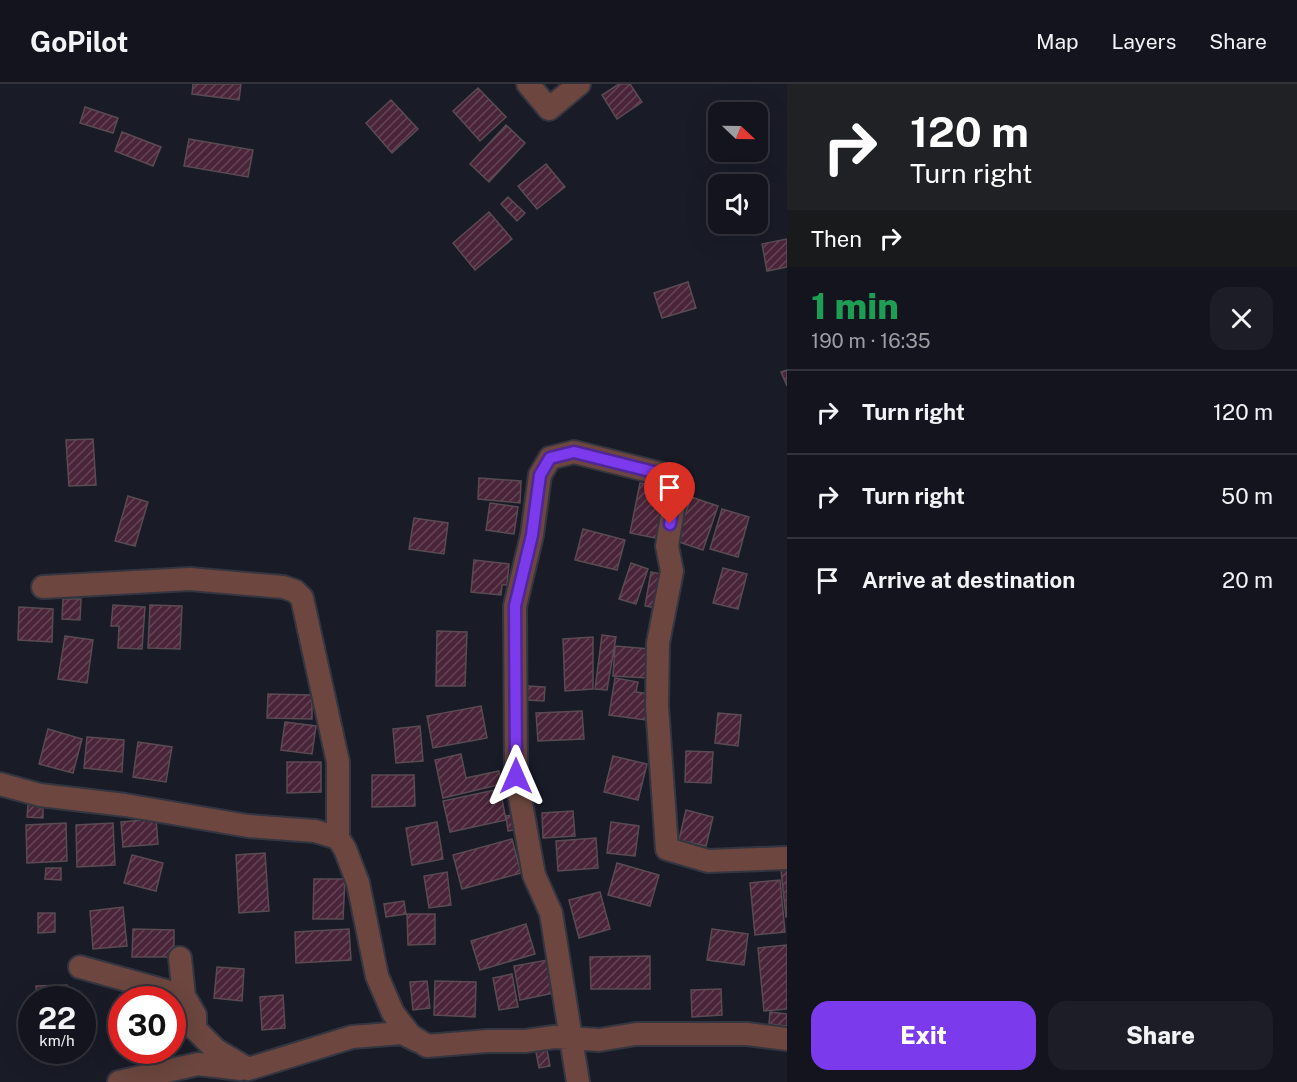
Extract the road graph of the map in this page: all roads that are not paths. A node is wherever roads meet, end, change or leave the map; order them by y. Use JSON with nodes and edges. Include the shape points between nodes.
{"nodes":[{"id":1,"x":528,"y":84,"type":"edge"},
{"id":2,"x":579,"y":84,"type":"edge"},
{"id":3,"x":44,"y":587,"type":"dead end"},
{"id":4,"x":0,"y":783,"type":"edge"},
{"id":5,"x":338,"y":838,"type":"junction"},
{"id":6,"x":787,"y":858,"type":"edge"},
{"id":7,"x":180,"y":958,"type":"dead end"},
{"id":8,"x":80,"y":967,"type":"dead end"},
{"id":9,"x":148,"y":986,"type":"edge"},
{"id":10,"x":183,"y":986,"type":"edge"},
{"id":11,"x":186,"y":999,"type":"edge"},
{"id":12,"x":572,"y":1037,"type":"junction"},
{"id":13,"x":787,"y":1039,"type":"edge"},
{"id":14,"x":427,"y":1046,"type":"junction"},
{"id":15,"x":252,"y":1076,"type":"edge"},
{"id":16,"x":119,"y":1082,"type":"edge"},
{"id":17,"x":578,"y":1082,"type":"edge"}],
"edges":[{"from":1,"to":2,"type":"street","via":[[549,109]]},
{"from":3,"to":5,"type":"street","via":[[190,579],[295,591],[302,598],[338,762]]},
{"from":4,"to":5,"type":"street","via":[[40,795],[248,826],[315,831]]},
{"from":5,"to":14,"type":"street","via":[[358,883],[377,976],[393,1013],[410,1035]]},
{"from":6,"to":12,"type":"street","via":[[708,861],[667,849],[657,706],[658,643],[672,571],[667,546],[678,478],[574,452],[550,458],[540,475],[532,535],[515,606],[516,776],[534,875],[551,913]]},
{"from":7,"to":10,"type":"street"},
{"from":8,"to":9,"type":"street"},
{"from":11,"to":15,"type":"street","via":[[195,1015],[195,1029]]},
{"from":12,"to":13,"type":"street","via":[[599,1040],[636,1034],[747,1034]]},
{"from":12,"to":14,"type":"street"},
{"from":12,"to":17,"type":"street"},
{"from":14,"to":15,"type":"street","via":[[402,1033],[352,1037]]},
{"from":15,"to":16,"type":"street","via":[[198,1064]]}]}
